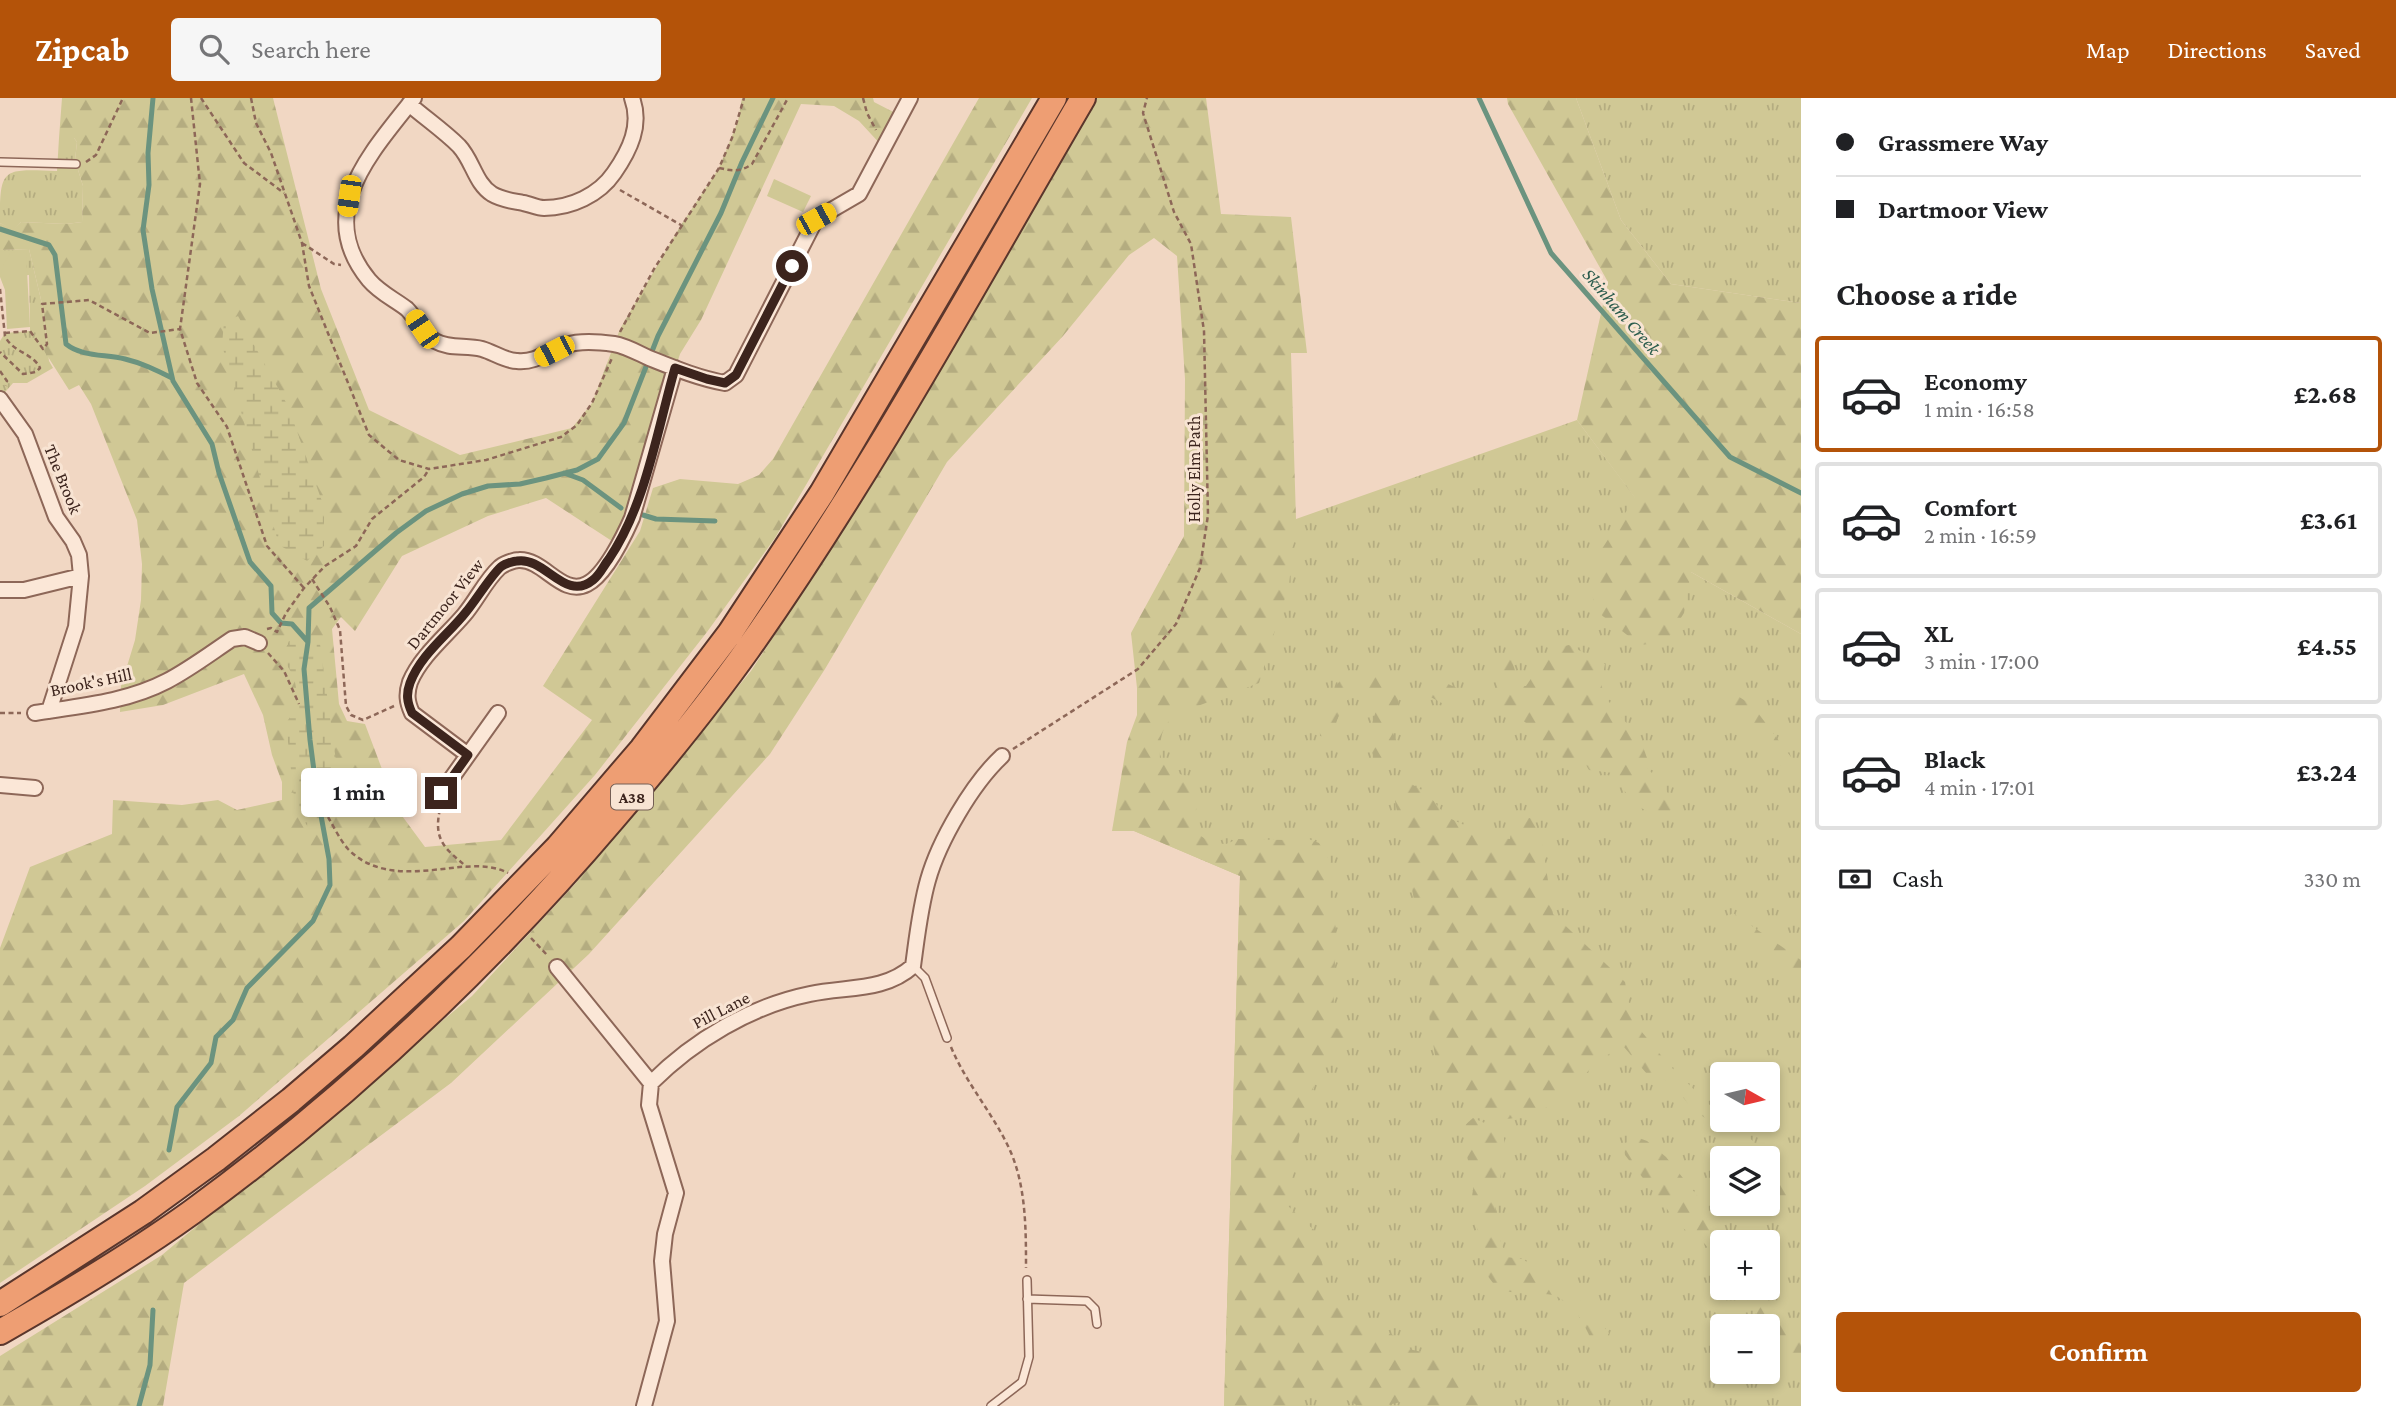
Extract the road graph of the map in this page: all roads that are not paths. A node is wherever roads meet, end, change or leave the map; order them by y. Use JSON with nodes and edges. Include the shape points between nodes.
{"nodes":[{"id":1,"x":632,"y":98,"type":"edge"},
{"id":2,"x":910,"y":98,"type":"edge"},
{"id":3,"x":1054,"y":98,"type":"edge"},
{"id":4,"x":1083,"y":98,"type":"edge"},
{"id":5,"x":412,"y":101,"type":"edge"},
{"id":6,"x":0,"y":162,"type":"edge"},
{"id":7,"x":76,"y":164,"type":"road end"},
{"id":8,"x":675,"y":368,"type":"junction"},
{"id":9,"x":0,"y":399,"type":"edge"},
{"id":10,"x":81,"y":576,"type":"junction"},
{"id":11,"x":0,"y":590,"type":"edge"},
{"id":12,"x":259,"y":643,"type":"road end"},
{"id":13,"x":42,"y":712,"type":"joint"},
{"id":14,"x":498,"y":713,"type":"dead end"},
{"id":15,"x":468,"y":755,"type":"junction"},
{"id":16,"x":1002,"y":756,"type":"road end"},
{"id":17,"x":0,"y":785,"type":"edge"},
{"id":18,"x":35,"y":787,"type":"dead end"},
{"id":19,"x":441,"y":793,"type":"road end"},
{"id":20,"x":913,"y":966,"type":"junction"},
{"id":21,"x":557,"y":967,"type":"road end"},
{"id":22,"x":947,"y":1038,"type":"road end"},
{"id":23,"x":651,"y":1083,"type":"junction"},
{"id":24,"x":1027,"y":1280,"type":"road end"},
{"id":25,"x":1027,"y":1299,"type":"junction"},
{"id":26,"x":0,"y":1304,"type":"edge"},
{"id":27,"x":1097,"y":1324,"type":"dead end"},
{"id":28,"x":0,"y":1332,"type":"edge"},
{"id":29,"x":644,"y":1406,"type":"edge"},
{"id":30,"x":990,"y":1406,"type":"edge"}],
"edges":[{"from":1,"to":5,"type":"street","via":[[635,132],[608,181],[588,198],[542,208],[491,194],[458,146]]},
{"from":2,"to":8,"type":"street","via":[[859,194],[816,219],[736,375],[725,383]]},
{"from":3,"to":26,"type":"highway","number":"A38","via":[[822,493],[730,633],[642,749],[558,847],[461,947],[291,1100],[143,1212]]},
{"from":4,"to":28,"type":"highway","number":"A38","via":[[831,526],[747,650],[667,756],[575,864],[474,971],[281,1144],[189,1214]]},
{"from":5,"to":8,"type":"street","via":[[357,175],[349,196],[346,228],[356,261],[381,292],[411,313],[433,340],[445,345],[480,348],[513,362],[541,358],[566,344],[617,344]]},
{"from":6,"to":7,"type":"lane"},
{"from":8,"to":15,"type":"street","name":"Dartmoor View","via":[[632,518],[595,579],[572,587],[534,563],[519,560],[500,566],[411,680],[407,703],[412,713]]},
{"from":9,"to":10,"type":"street","name":"The Brook","via":[[25,434],[56,517],[79,555]]},
{"from":10,"to":11,"type":"street","via":[[24,590]]},
{"from":10,"to":13,"type":"street","name":"The Brook","via":[[76,627]]},
{"from":12,"to":13,"type":"street","name":"Brook's Hill","via":[[245,637],[232,639],[166,681],[125,697]]},
{"from":14,"to":15,"type":"street"},
{"from":15,"to":19,"type":"street"},
{"from":16,"to":20,"type":"street","via":[[978,782],[928,878]]},
{"from":17,"to":18,"type":"street"},
{"from":20,"to":22,"type":"lane","via":[[925,978]]},
{"from":20,"to":23,"type":"street","name":"Pill Lane","via":[[880,984],[784,1000],[692,1047]]},
{"from":21,"to":23,"type":"street"},
{"from":23,"to":29,"type":"street","via":[[649,1105],[676,1193],[662,1261],[667,1321]]},
{"from":24,"to":25,"type":"lane"},
{"from":25,"to":27,"type":"lane","via":[[1087,1301],[1095,1309]]},
{"from":25,"to":30,"type":"lane","via":[[1028,1357],[1022,1382]]}]}
